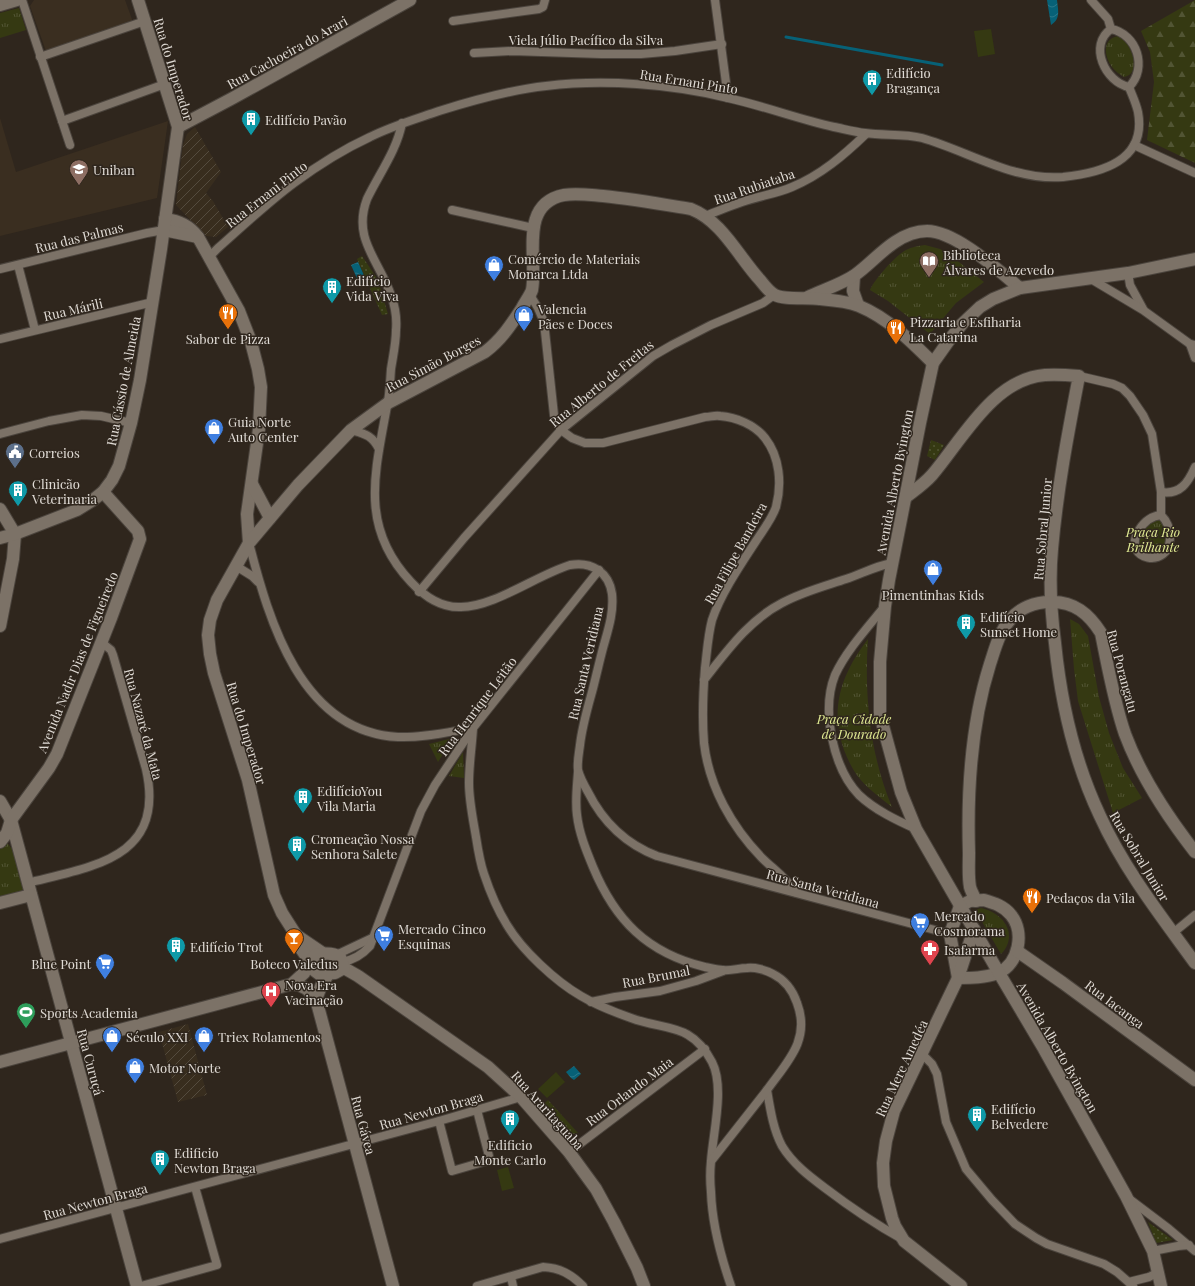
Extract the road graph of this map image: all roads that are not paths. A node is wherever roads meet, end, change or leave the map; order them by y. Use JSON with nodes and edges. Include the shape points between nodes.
{"nodes":[{"id":1,"x":17,"y":0,"type":"edge"},
{"id":2,"x":22,"y":0,"type":"edge"},
{"id":3,"x":138,"y":0,"type":"edge"},
{"id":4,"x":410,"y":0,"type":"edge"},
{"id":5,"x":545,"y":0,"type":"edge"},
{"id":6,"x":715,"y":0,"type":"edge"},
{"id":7,"x":1091,"y":0,"type":"edge"},
{"id":8,"x":0,"y":5,"type":"edge"},
{"id":9,"x":145,"y":21,"type":"junction"},
{"id":10,"x":453,"y":21,"type":"dead end"},
{"id":11,"x":1111,"y":28,"type":"junction"},
{"id":12,"x":722,"y":44,"type":"junction"},
{"id":13,"x":474,"y":53,"type":"dead end"},
{"id":14,"x":40,"y":57,"type":"junction"},
{"id":15,"x":165,"y":84,"type":"junction"},
{"id":16,"x":1129,"y":87,"type":"junction"},
{"id":17,"x":728,"y":98,"type":"junction"},
{"id":18,"x":62,"y":121,"type":"junction"},
{"id":19,"x":402,"y":123,"type":"junction"},
{"id":20,"x":178,"y":127,"type":"junction"},
{"id":21,"x":866,"y":134,"type":"junction"},
{"id":22,"x":1134,"y":144,"type":"junction"},
{"id":23,"x":70,"y":145,"type":"dead end"},
{"id":24,"x":1195,"y":173,"type":"edge"},
{"id":25,"x":452,"y":210,"type":"dead end"},
{"id":26,"x":705,"y":216,"type":"junction"},
{"id":27,"x":165,"y":225,"type":"junction"},
{"id":28,"x":533,"y":228,"type":"junction"},
{"id":29,"x":209,"y":257,"type":"junction"},
{"id":30,"x":1195,"y":259,"type":"edge"},
{"id":31,"x":18,"y":265,"type":"junction"},
{"id":32,"x":0,"y":269,"type":"edge"},
{"id":33,"x":1128,"y":273,"type":"junction"},
{"id":34,"x":854,"y":276,"type":"junction"},
{"id":35,"x":1090,"y":279,"type":"junction"},
{"id":36,"x":1020,"y":288,"type":"junction"},
{"id":37,"x":530,"y":295,"type":"junction"},
{"id":38,"x":774,"y":295,"type":"junction"},
{"id":39,"x":808,"y":297,"type":"junction"},
{"id":40,"x":153,"y":302,"type":"junction"},
{"id":41,"x":858,"y":305,"type":"junction"},
{"id":42,"x":1143,"y":310,"type":"junction"},
{"id":43,"x":35,"y":330,"type":"junction"},
{"id":44,"x":0,"y":339,"type":"edge"},
{"id":45,"x":1192,"y":344,"type":"edge"},
{"id":46,"x":1195,"y":358,"type":"edge"},
{"id":47,"x":933,"y":364,"type":"junction"},
{"id":48,"x":1079,"y":376,"type":"junction"},
{"id":49,"x":388,"y":403,"type":"junction"},
{"id":50,"x":131,"y":423,"type":"junction"},
{"id":51,"x":351,"y":430,"type":"junction"},
{"id":52,"x":561,"y":430,"type":"junction"},
{"id":53,"x":0,"y":434,"type":"edge"},
{"id":54,"x":379,"y":449,"type":"junction"},
{"id":55,"x":1195,"y":467,"type":"edge"},
{"id":56,"x":252,"y":484,"type":"junction"},
{"id":57,"x":103,"y":492,"type":"junction"},
{"id":58,"x":1161,"y":492,"type":"junction"},
{"id":59,"x":906,"y":497,"type":"junction"},
{"id":60,"x":0,"y":509,"type":"edge"},
{"id":61,"x":1161,"y":515,"type":"junction"},
{"id":62,"x":270,"y":518,"type":"junction"},
{"id":63,"x":15,"y":534,"type":"junction"},
{"id":64,"x":0,"y":538,"type":"edge"},
{"id":65,"x":249,"y":543,"type":"junction"},
{"id":66,"x":892,"y":563,"type":"junction"},
{"id":67,"x":236,"y":566,"type":"junction"},
{"id":68,"x":599,"y":570,"type":"junction"},
{"id":69,"x":258,"y":582,"type":"junction"},
{"id":70,"x":419,"y":592,"type":"junction"},
{"id":71,"x":1051,"y":602,"type":"junction"},
{"id":72,"x":885,"y":606,"type":"junction"},
{"id":73,"x":0,"y":626,"type":"edge"},
{"id":74,"x":101,"y":642,"type":"junction"},
{"id":75,"x":704,"y":680,"type":"junction"},
{"id":76,"x":473,"y":728,"type":"junction"},
{"id":77,"x":578,"y":770,"type":"junction"},
{"id":78,"x":0,"y":801,"type":"edge"},
{"id":79,"x":11,"y":820,"type":"junction"},
{"id":80,"x":916,"y":829,"type":"junction"},
{"id":81,"x":2,"y":834,"type":"edge"},
{"id":82,"x":19,"y":852,"type":"junction"},
{"id":83,"x":1195,"y":852,"type":"edge"},
{"id":84,"x":970,"y":886,"type":"junction"},
{"id":85,"x":29,"y":889,"type":"junction"},
{"id":86,"x":950,"y":889,"type":"junction"},
{"id":87,"x":795,"y":892,"type":"junction"},
{"id":88,"x":976,"y":901,"type":"junction"},
{"id":89,"x":0,"y":903,"type":"edge"},
{"id":90,"x":960,"y":906,"type":"junction"},
{"id":91,"x":1195,"y":915,"type":"edge"},
{"id":92,"x":974,"y":929,"type":"junction"},
{"id":93,"x":1173,"y":933,"type":"junction"},
{"id":94,"x":950,"y":934,"type":"junction"},
{"id":95,"x":296,"y":935,"type":"junction"},
{"id":96,"x":1017,"y":950,"type":"junction"},
{"id":97,"x":336,"y":960,"type":"junction"},
{"id":98,"x":311,"y":963,"type":"junction"},
{"id":99,"x":1195,"y":963,"type":"edge"},
{"id":100,"x":724,"y":970,"type":"junction"},
{"id":101,"x":329,"y":973,"type":"junction"},
{"id":102,"x":998,"y":973,"type":"junction"},
{"id":103,"x":958,"y":978,"type":"junction"},
{"id":104,"x":292,"y":984,"type":"junction"},
{"id":105,"x":316,"y":999,"type":"junction"},
{"id":106,"x":591,"y":1002,"type":"junction"},
{"id":107,"x":71,"y":1044,"type":"junction"},
{"id":108,"x":704,"y":1049,"type":"junction"},
{"id":109,"x":922,"y":1054,"type":"junction"},
{"id":110,"x":0,"y":1062,"type":"edge"},
{"id":111,"x":1195,"y":1080,"type":"edge"},
{"id":112,"x":767,"y":1090,"type":"junction"},
{"id":113,"x":521,"y":1097,"type":"junction"},
{"id":114,"x":477,"y":1110,"type":"junction"},
{"id":115,"x":439,"y":1121,"type":"junction"},
{"id":116,"x":354,"y":1144,"type":"junction"},
{"id":117,"x":569,"y":1152,"type":"junction"},
{"id":118,"x":711,"y":1161,"type":"junction"},
{"id":119,"x":195,"y":1187,"type":"junction"},
{"id":120,"x":1126,"y":1196,"type":"junction"},
{"id":121,"x":116,"y":1208,"type":"junction"},
{"id":122,"x":0,"y":1239,"type":"edge"},
{"id":123,"x":904,"y":1241,"type":"junction"},
{"id":124,"x":1192,"y":1248,"type":"edge"},
{"id":125,"x":1152,"y":1250,"type":"junction"},
{"id":126,"x":1158,"y":1272,"type":"junction"},
{"id":127,"x":511,"y":1276,"type":"junction"},
{"id":128,"x":1131,"y":1284,"type":"edge"},
{"id":129,"x":136,"y":1286,"type":"edge"},
{"id":130,"x":141,"y":1286,"type":"edge"},
{"id":131,"x":393,"y":1286,"type":"edge"},
{"id":132,"x":477,"y":1286,"type":"edge"},
{"id":133,"x":513,"y":1286,"type":"edge"},
{"id":134,"x":583,"y":1286,"type":"edge"},
{"id":135,"x":644,"y":1286,"type":"edge"},
{"id":136,"x":731,"y":1286,"type":"edge"},
{"id":137,"x":961,"y":1286,"type":"edge"},
{"id":138,"x":1161,"y":1286,"type":"edge"}],
"edges":[{"from":1,"to":8,"type":"street"},
{"from":2,"to":14,"type":"street"},
{"from":3,"to":9,"type":"street","name":"Rua do Imperador"},
{"from":4,"to":20,"type":"street","name":"Rua Cachoeira do Arari"},
{"from":5,"to":10,"type":"street","via":[[539,9]]},
{"from":6,"to":12,"type":"street"},
{"from":7,"to":11,"type":"street","via":[[1108,19]]},
{"from":9,"to":14,"type":"street"},
{"from":9,"to":15,"type":"street","name":"Rua do Imperador"},
{"from":11,"to":16,"type":"street","via":[[1130,38],[1138,54],[1138,71]]},
{"from":11,"to":16,"type":"street","via":[[1104,35],[1099,50],[1101,60],[1110,76]]},
{"from":12,"to":13,"type":"street","name":"Viela Júlio Pacífico da Silva","via":[[640,54],[512,50]]},
{"from":12,"to":17,"type":"street"},
{"from":14,"to":18,"type":"street"},
{"from":15,"to":18,"type":"street"},
{"from":15,"to":20,"type":"street","name":"Rua do Imperador"},
{"from":16,"to":22,"type":"street","name":"Rua Ernani Pinto","via":[[1138,113],[1138,135]]},
{"from":17,"to":19,"type":"street","name":"Rua Ernani Pinto","via":[[690,91],[613,83],[562,84],[489,96]]},
{"from":17,"to":21,"type":"street","name":"Rua Ernani Pinto","via":[[808,121]]},
{"from":18,"to":23,"type":"street"},
{"from":19,"to":29,"type":"street","name":"Rua Ernani Pinto","via":[[371,136],[294,183]]},
{"from":19,"to":49,"type":"street","via":[[395,146],[367,198],[363,212],[365,241],[392,295],[396,312]]},
{"from":20,"to":27,"type":"street","name":"Rua do Imperador"},
{"from":21,"to":22,"type":"street","name":"Rua Ernani Pinto","via":[[915,137],[939,143],[1013,172],[1052,177],[1099,171],[1110,167],[1119,162]]},
{"from":21,"to":26,"type":"street","name":"Rua Rubiataba","via":[[844,155],[803,182]]},
{"from":22,"to":24,"type":"street"},
{"from":25,"to":28,"type":"street"},
{"from":26,"to":28,"type":"street","name":"Rua Simão Borges","via":[[691,209],[641,201],[572,195],[556,198],[548,203],[538,215]]},
{"from":26,"to":38,"type":"street","name":"Rua Simão Borges"},
{"from":27,"to":29,"type":"street","via":[[183,224],[189,227]]},
{"from":27,"to":31,"type":"street","name":"Rua das Palmas","via":[[147,233]]},
{"from":27,"to":40,"type":"street","name":"Rua Cássio de Almeida"},
{"from":28,"to":37,"type":"street","name":"Rua Simão Borges"},
{"from":29,"to":56,"type":"street","via":[[238,311],[251,342],[258,369],[261,387],[259,429]]},
{"from":30,"to":33,"type":"street"},
{"from":31,"to":32,"type":"street","name":"Rua das Palmas"},
{"from":31,"to":43,"type":"street"},
{"from":33,"to":35,"type":"street"},
{"from":33,"to":42,"type":"street","via":[[1130,285]]},
{"from":34,"to":36,"type":"street","via":[[895,242],[916,232],[927,231],[954,239]]},
{"from":34,"to":39,"type":"street"},
{"from":34,"to":41,"type":"street","via":[[853,291]]},
{"from":35,"to":36,"type":"street"},
{"from":35,"to":42,"type":"street"},
{"from":36,"to":47,"type":"street","via":[[992,299],[980,307],[962,324]]},
{"from":37,"to":49,"type":"street","name":"Rua Simão Borges","via":[[511,326],[491,348]]},
{"from":37,"to":52,"type":"street","via":[[544,322],[552,409]]},
{"from":38,"to":39,"type":"street"},
{"from":38,"to":52,"type":"street","name":"Rua Alberto de Freitas","via":[[763,303],[711,325],[653,356]]},
{"from":39,"to":41,"type":"street"},
{"from":40,"to":43,"type":"street","name":"Rua Márili"},
{"from":40,"to":50,"type":"street","name":"Rua Cássio de Almeida"},
{"from":41,"to":47,"type":"street","via":[[888,322]]},
{"from":42,"to":45,"type":"street"},
{"from":43,"to":44,"type":"street","name":"Rua Márili"},
{"from":45,"to":46,"type":"street"},
{"from":47,"to":59,"type":"street","name":"Avenida Alberto Byington"},
{"from":48,"to":58,"type":"street","via":[[1113,384],[1130,396],[1152,434]]},
{"from":48,"to":59,"type":"street","via":[[1034,377],[1004,391],[985,408],[930,477]]},
{"from":48,"to":71,"type":"street","name":"Rua Sobral Junior","via":[[1061,471],[1052,550]]},
{"from":49,"to":51,"type":"street","name":"Rua Simão Borges"},
{"from":49,"to":54,"type":"street"},
{"from":50,"to":53,"type":"street","via":[[102,416],[82,415]]},
{"from":50,"to":57,"type":"street","name":"Rua Cássio de Almeida","via":[[119,466]]},
{"from":51,"to":54,"type":"street","via":[[365,433]]},
{"from":51,"to":62,"type":"street","name":"Rua Simão Borges","via":[[298,484]]},
{"from":52,"to":70,"type":"street","name":"Rua Alberto de Freitas"},
{"from":52,"to":75,"type":"street","name":"Rua Filipe Bandeira","via":[[585,443],[603,443],[719,415],[734,418],[755,428],[770,444],[779,474],[775,508],[739,567],[712,619]]},
{"from":54,"to":70,"type":"street","via":[[374,497],[379,530],[400,571]]},
{"from":55,"to":58,"type":"street","via":[[1185,484],[1175,492]]},
{"from":56,"to":62,"type":"street"},
{"from":56,"to":65,"type":"street","via":[[247,514]]},
{"from":57,"to":63,"type":"street","name":"Rua Cássio de Almeida","via":[[77,510]]},
{"from":57,"to":74,"type":"street","name":"Avenida Nadir Dias de Figueiredo","via":[[138,531],[140,538]]},
{"from":58,"to":61,"type":"street"},
{"from":59,"to":66,"type":"street","name":"Avenida Alberto Byington"},
{"from":60,"to":63,"type":"street"},
{"from":61,"to":61,"type":"street","via":[[1150,518],[1135,538],[1135,547],[1145,558],[1160,556],[1170,545],[1169,527]]},
{"from":62,"to":65,"type":"street","name":"Rua do Imperador"},
{"from":63,"to":64,"type":"street","name":"Rua Cássio de Almeida"},
{"from":63,"to":73,"type":"street","via":[[13,559]]},
{"from":65,"to":67,"type":"street","name":"Rua do Imperador"},
{"from":65,"to":69,"type":"street"},
{"from":66,"to":72,"type":"street","name":"Avenida Alberto Byington"},
{"from":66,"to":75,"type":"street","via":[[796,596],[776,606],[749,626]]},
{"from":67,"to":69,"type":"street"},
{"from":67,"to":95,"type":"street","name":"Rua do Imperador","via":[[217,600],[210,620],[210,654],[248,780],[274,895]]},
{"from":68,"to":70,"type":"street","via":[[580,563],[570,565],[497,598],[466,607],[442,604]]},
{"from":68,"to":76,"type":"street","name":"Rua Henrique Leitão"},
{"from":68,"to":77,"type":"street","name":"Rua Santa Veridiana","via":[[605,576],[612,593],[610,622],[582,728]]},
{"from":69,"to":76,"type":"street","via":[[282,643],[296,670],[315,698],[333,714],[354,727],[375,734],[398,737],[427,736]]},
{"from":71,"to":83,"type":"street","name":"Rua Porangatu","via":[[1062,602],[1079,609],[1101,633],[1115,703],[1126,736],[1164,811]]},
{"from":71,"to":84,"type":"street","name":"Rua Porangatu","via":[[1039,602],[1029,606],[1010,619],[999,638],[985,679],[974,741],[968,819]]},
{"from":71,"to":93,"type":"street","name":"Rua Sobral Junior","via":[[1058,677],[1067,720],[1087,786],[1119,853]]},
{"from":72,"to":80,"type":"street","name":"Avenida Alberto Byington","via":[[880,662],[880,715],[901,792]]},
{"from":72,"to":80,"type":"street","name":"Avenida Alberto Byington","via":[[850,649],[835,675],[830,693],[831,733],[842,770],[859,794],[892,818]]},
{"from":74,"to":79,"type":"street","name":"Avenida Nadir Dias de Figueiredo","via":[[57,754]]},
{"from":74,"to":85,"type":"street","name":"Rua Nazaré da Mata","via":[[113,655],[146,769],[150,801],[146,820],[133,842],[106,862]]},
{"from":75,"to":87,"type":"street","name":"Rua Filipe Bandeira","via":[[704,745],[711,774],[722,801],[751,846],[790,883]]},
{"from":76,"to":97,"type":"street","name":"Rua Henrique Leitão","via":[[438,779],[422,811],[370,946],[350,961]]},
{"from":76,"to":106,"type":"street","via":[[469,782],[471,809],[484,873],[494,901],[507,926],[551,975]]},
{"from":77,"to":87,"type":"street","name":"Rua Santa Veridiana","via":[[592,801],[606,821],[620,835],[642,850],[670,860]]},
{"from":77,"to":100,"type":"street","via":[[576,815],[581,836],[601,886],[613,906],[626,923],[656,949],[703,966]]},
{"from":78,"to":79,"type":"street","name":"Rua Curuçá"},
{"from":79,"to":81,"type":"street","name":"Avenida Nadir Dias de Figueiredo"},
{"from":79,"to":82,"type":"street","name":"Rua Curuçá"},
{"from":80,"to":86,"type":"street","name":"Avenida Alberto Byington"},
{"from":81,"to":82,"type":"street"},
{"from":82,"to":85,"type":"street","name":"Rua Curuçá"},
{"from":84,"to":86,"type":"street","via":[[959,891]]},
{"from":84,"to":88,"type":"street","name":"Rua Porangatu"},
{"from":85,"to":89,"type":"street"},
{"from":85,"to":107,"type":"street","name":"Rua Curuçá"},
{"from":86,"to":90,"type":"street","name":"Avenida Alberto Byington"},
{"from":87,"to":94,"type":"street","name":"Rua Santa Veridiana"},
{"from":88,"to":90,"type":"street"},
{"from":88,"to":96,"type":"street","via":[[984,900],[997,904],[1012,916],[1019,937]]},
{"from":90,"to":92,"type":"street","name":"Avenida Alberto Byington"},
{"from":90,"to":94,"type":"street"},
{"from":91,"to":93,"type":"street"},
{"from":92,"to":102,"type":"street","name":"Avenida Alberto Byington"},
{"from":92,"to":103,"type":"street","name":"Rua Mere Amedéa"},
{"from":93,"to":99,"type":"street","name":"Rua Sobral Junior"},
{"from":94,"to":103,"type":"street"},
{"from":95,"to":97,"type":"street","name":"Rua do Imperador"},
{"from":95,"to":98,"type":"street","name":"Rua do Imperador","via":[[297,943]]},
{"from":96,"to":102,"type":"street","via":[[1010,963]]},
{"from":96,"to":111,"type":"street","name":"Rua Iacanga"},
{"from":97,"to":98,"type":"street","via":[[315,955]]},
{"from":97,"to":101,"type":"street","via":[[335,973]]},
{"from":97,"to":113,"type":"street","name":"Rua Araritaguaba","via":[[488,1067]]},
{"from":98,"to":101,"type":"street","name":"Rua do Imperador","via":[[314,972]]},
{"from":98,"to":104,"type":"street"},
{"from":100,"to":106,"type":"street","name":"Rua Brumal","via":[[660,991],[615,996]]},
{"from":100,"to":112,"type":"street","via":[[747,968],[772,973],[790,988],[800,1010],[802,1034],[798,1046]]},
{"from":101,"to":105,"type":"street"},
{"from":102,"to":103,"type":"street"},
{"from":102,"to":120,"type":"street","name":"Avenida Alberto Byington","via":[[1044,1049]]},
{"from":103,"to":109,"type":"street","name":"Rua Mere Amedéa"},
{"from":104,"to":105,"type":"street","via":[[305,987]]},
{"from":104,"to":107,"type":"street"},
{"from":105,"to":116,"type":"street","name":"Rua Gávea"},
{"from":106,"to":108,"type":"street","via":[[633,1019],[679,1030]]},
{"from":107,"to":110,"type":"street"},
{"from":107,"to":121,"type":"street","name":"Rua Curuçá"},
{"from":108,"to":117,"type":"street","name":"Rua Orlando Maia"},
{"from":108,"to":118,"type":"street","via":[[718,1078]]},
{"from":109,"to":123,"type":"street","name":"Rua Mere Amedéa","via":[[894,1112],[883,1163],[884,1186],[892,1218]]},
{"from":109,"to":128,"type":"street","via":[[937,1074],[946,1122],[966,1169],[992,1200],[1015,1224],[1036,1238],[1104,1264]]},
{"from":112,"to":118,"type":"street"},
{"from":112,"to":123,"type":"street","via":[[776,1131],[792,1159],[806,1174],[845,1204]]},
{"from":113,"to":114,"type":"street","name":"Rua Newton Braga"},
{"from":113,"to":117,"type":"street","name":"Rua Araritaguaba"},
{"from":114,"to":115,"type":"street","name":"Rua Newton Braga"},
{"from":114,"to":115,"type":"street","via":[[490,1160],[452,1171]]},
{"from":115,"to":116,"type":"street","name":"Rua Newton Braga"},
{"from":116,"to":119,"type":"street","name":"Rua Newton Braga"},
{"from":116,"to":131,"type":"street","name":"Rua Gávea"},
{"from":117,"to":135,"type":"street","name":"Rua Araritaguaba","via":[[596,1189]]},
{"from":118,"to":136,"type":"street","via":[[715,1228]]},
{"from":119,"to":121,"type":"street","name":"Rua Newton Braga"},
{"from":119,"to":130,"type":"street","via":[[217,1265]]},
{"from":120,"to":124,"type":"street"},
{"from":120,"to":125,"type":"street","name":"Avenida Alberto Byington"},
{"from":121,"to":122,"type":"street","name":"Rua Newton Braga"},
{"from":121,"to":129,"type":"street","name":"Rua Curuçá"},
{"from":123,"to":137,"type":"street","name":"Rua Mere Amedéa"},
{"from":124,"to":125,"type":"street","via":[[1178,1246]]},
{"from":125,"to":126,"type":"street","name":"Avenida Alberto Byington"},
{"from":126,"to":128,"type":"street"},
{"from":126,"to":138,"type":"street","name":"Avenida Alberto Byington"},
{"from":127,"to":132,"type":"street"},
{"from":127,"to":133,"type":"street"},
{"from":127,"to":134,"type":"street","via":[[543,1267],[554,1268],[573,1277]]}]}
